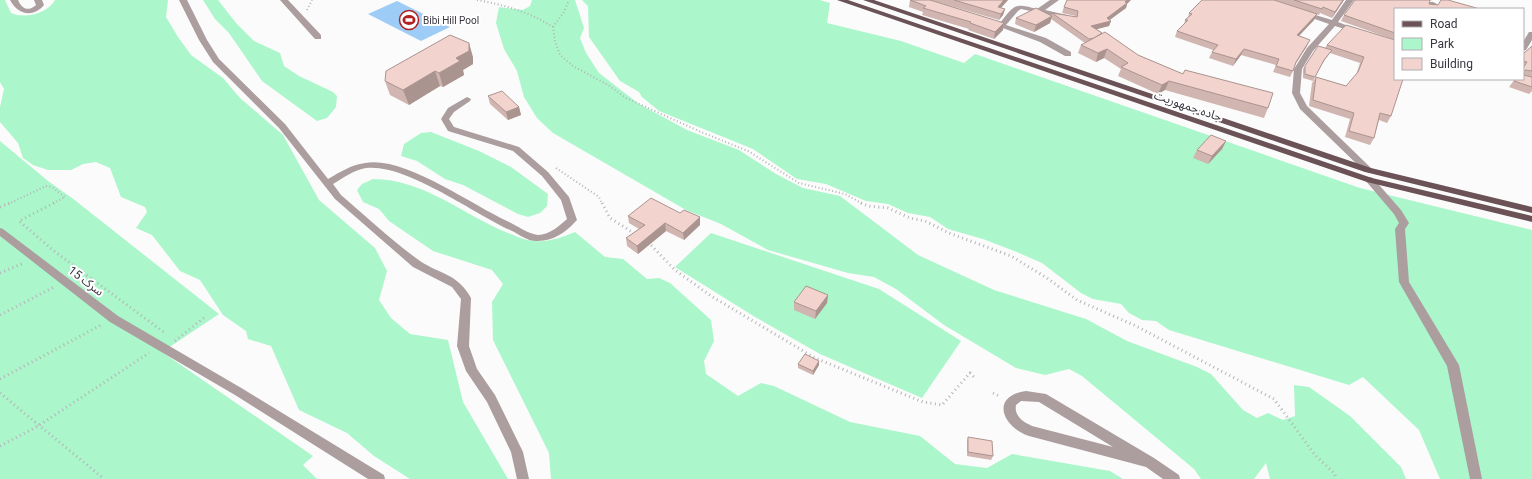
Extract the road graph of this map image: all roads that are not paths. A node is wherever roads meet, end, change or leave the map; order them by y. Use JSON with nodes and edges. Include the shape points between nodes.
{"nodes":[{"id":1,"x":14,"y":0,"type":"edge"},
{"id":2,"x":38,"y":0,"type":"edge"},
{"id":3,"x":183,"y":0,"type":"edge"},
{"id":4,"x":284,"y":0,"type":"edge"},
{"id":5,"x":841,"y":0,"type":"edge"},
{"id":6,"x":867,"y":0,"type":"edge"},
{"id":7,"x":1055,"y":0,"type":"edge"},
{"id":8,"x":1350,"y":0,"type":"edge"},
{"id":9,"x":1039,"y":11,"type":"junction"},
{"id":10,"x":1298,"y":12,"type":"edge"},
{"id":11,"x":981,"y":19,"type":"edge"},
{"id":12,"x":1072,"y":19,"type":"edge"},
{"id":13,"x":1334,"y":23,"type":"junction"},
{"id":14,"x":1002,"y":25,"type":"junction"},
{"id":15,"x":1364,"y":33,"type":"edge"},
{"id":16,"x":1532,"y":34,"type":"edge"},
{"id":17,"x":318,"y":37,"type":"dead end"},
{"id":18,"x":1524,"y":46,"type":"edge"},
{"id":19,"x":1068,"y":54,"type":"dead end"},
{"id":20,"x":467,"y":99,"type":"dead end"},
{"id":21,"x":1369,"y":175,"type":"junction"},
{"id":22,"x":328,"y":183,"type":"junction"},
{"id":23,"x":1532,"y":210,"type":"edge"},
{"id":24,"x":1532,"y":219,"type":"edge"},
{"id":25,"x":0,"y":231,"type":"edge"},
{"id":26,"x":1149,"y":462,"type":"junction"},
{"id":27,"x":379,"y":479,"type":"edge"},
{"id":28,"x":523,"y":479,"type":"edge"},
{"id":29,"x":1174,"y":479,"type":"edge"},
{"id":30,"x":1476,"y":479,"type":"edge"}],
"edges":[{"from":1,"to":2,"type":"street","via":[[16,7],[29,12],[37,9],[40,5]]},
{"from":3,"to":22,"type":"street","via":[[216,60],[282,126]]},
{"from":4,"to":17,"type":"street"},
{"from":5,"to":21,"type":"main road","name":"جاده جمهوریت"},
{"from":6,"to":21,"type":"main road","name":"جاده جمهوریت"},
{"from":7,"to":9,"type":"street"},
{"from":8,"to":13,"type":"street"},
{"from":9,"to":12,"type":"street"},
{"from":9,"to":14,"type":"street","via":[[1020,7],[1015,9]]},
{"from":10,"to":13,"type":"street"},
{"from":11,"to":14,"type":"street"},
{"from":13,"to":15,"type":"street"},
{"from":13,"to":21,"type":"street","via":[[1310,50],[1298,69],[1296,93],[1303,108]]},
{"from":14,"to":19,"type":"street","via":[[1043,40]]},
{"from":16,"to":18,"type":"street"},
{"from":20,"to":22,"type":"street","via":[[451,110],[445,119],[451,129],[516,149],[544,174],[566,199],[572,220],[558,233],[537,238],[392,167],[368,165],[346,172]]},
{"from":21,"to":23,"type":"main road","name":"جاده جمهوریت"},
{"from":21,"to":24,"type":"main road","name":"جاده جمهوریت"},
{"from":21,"to":30,"type":"street","via":[[1404,223],[1400,229],[1404,282],[1453,365]]},
{"from":22,"to":28,"type":"street","via":[[338,197],[376,232],[417,264],[456,284],[466,298],[463,346],[472,371],[491,399],[517,452]]},
{"from":25,"to":27,"type":"street","name":"سرک 15","via":[[114,319],[239,392]]},
{"from":26,"to":26,"type":"street","via":[[1029,431],[1016,423],[1009,410],[1011,402],[1018,396],[1032,395],[1042,398]]},
{"from":26,"to":29,"type":"street"}]}
